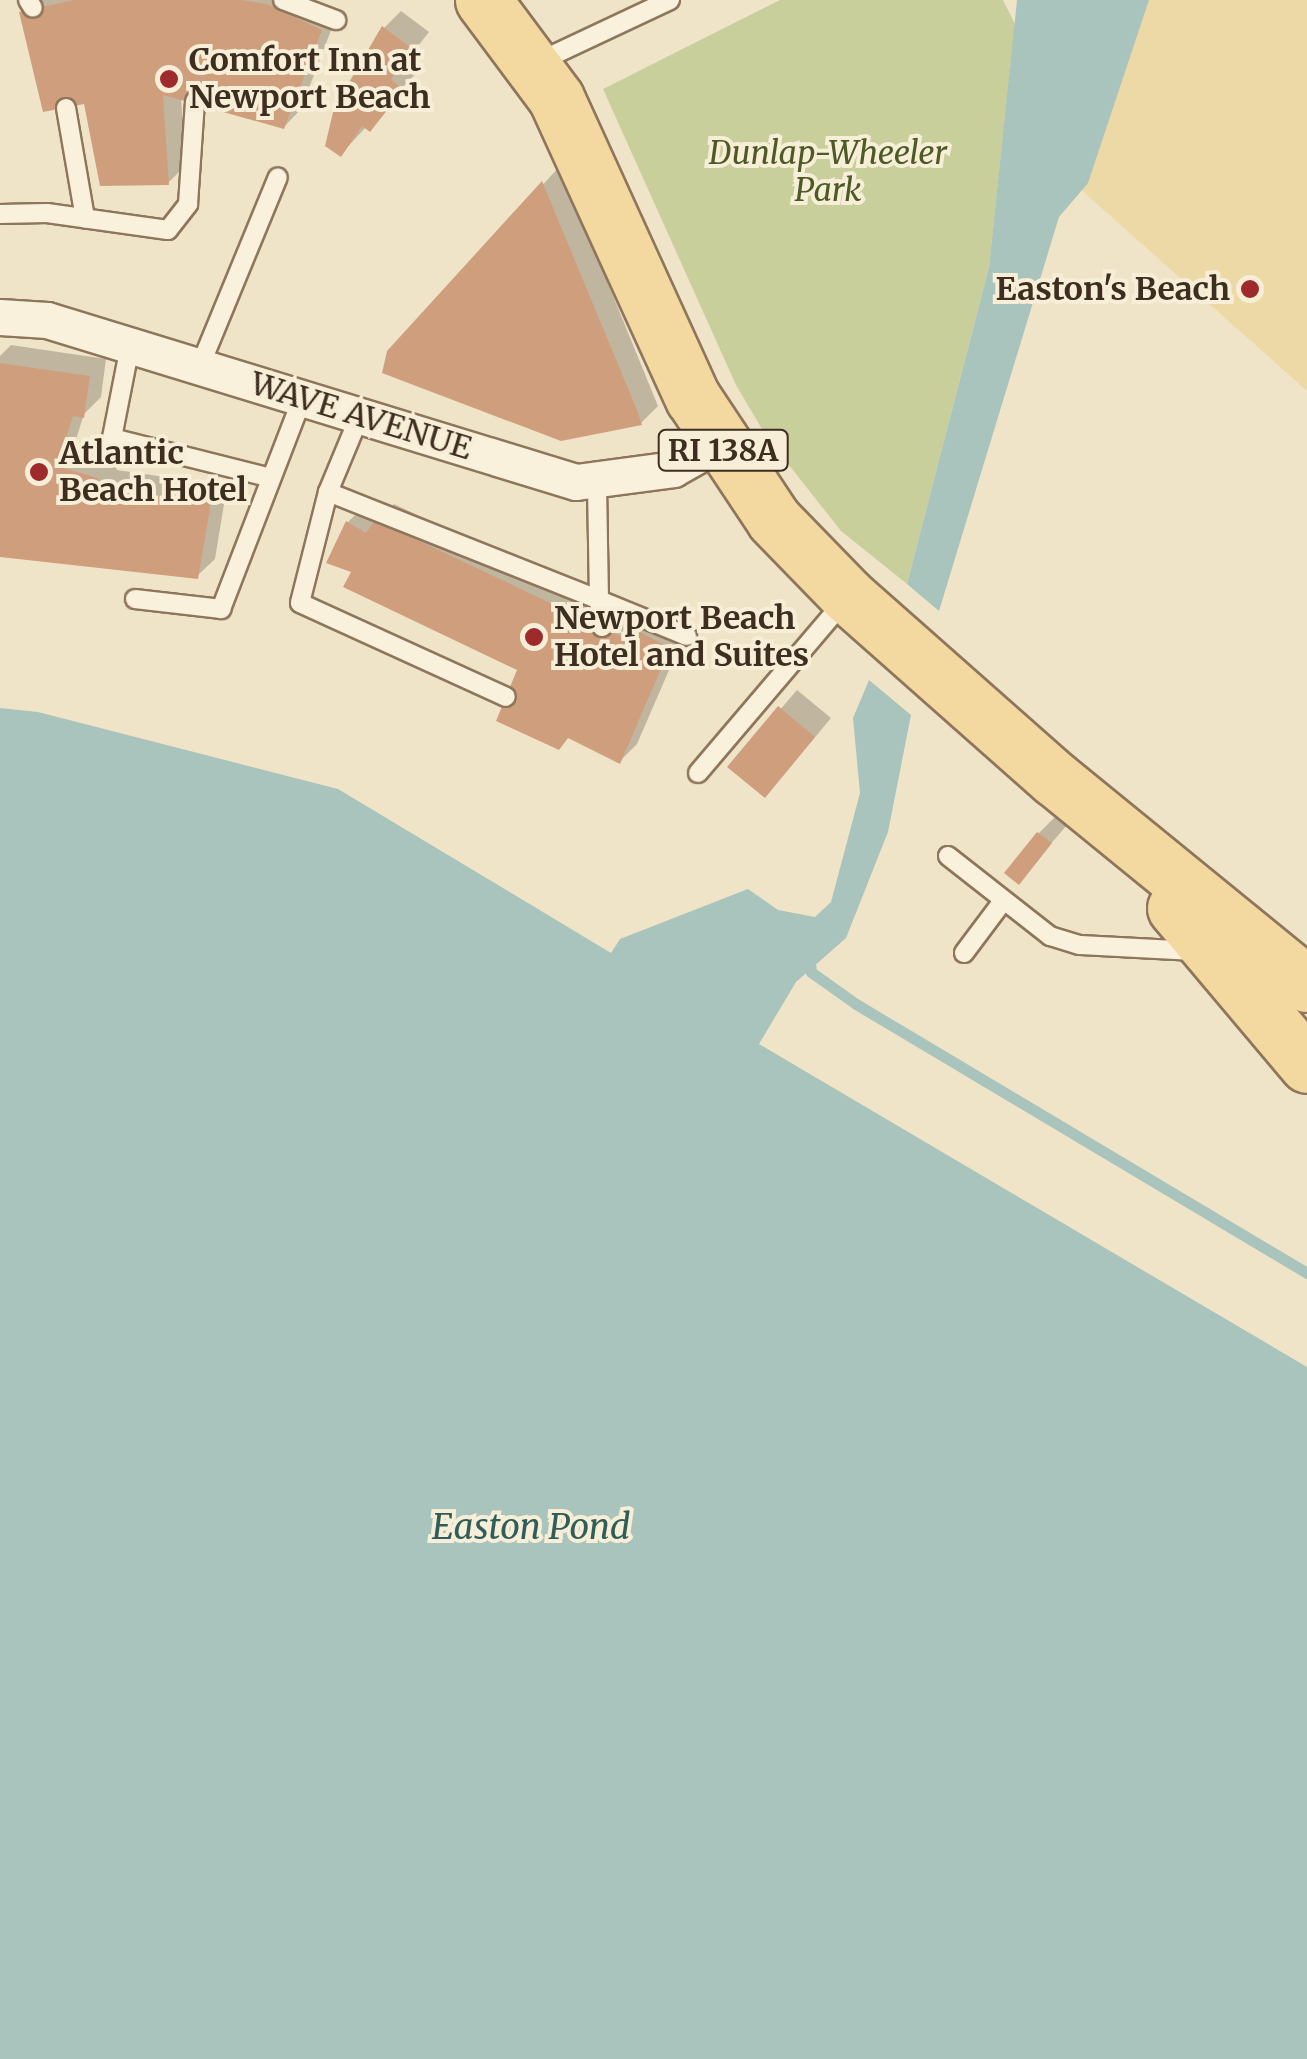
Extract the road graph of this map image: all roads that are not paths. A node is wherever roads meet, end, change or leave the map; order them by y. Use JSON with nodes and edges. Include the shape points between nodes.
{"nodes":[{"id":1,"x":283,"y":0,"type":"edge"},
{"id":2,"x":484,"y":0,"type":"edge"},
{"id":3,"x":670,"y":0,"type":"edge"},
{"id":4,"x":336,"y":20,"type":"dead end"},
{"id":5,"x":536,"y":64,"type":"junction"},
{"id":6,"x":195,"y":102,"type":"dead end"},
{"id":7,"x":66,"y":108,"type":"dead end"},
{"id":8,"x":278,"y":177,"type":"dead end"},
{"id":9,"x":0,"y":214,"type":"edge"},
{"id":10,"x":85,"y":218,"type":"junction"},
{"id":11,"x":0,"y":316,"type":"edge"},
{"id":12,"x":130,"y":346,"type":"junction"},
{"id":13,"x":200,"y":366,"type":"junction"},
{"id":14,"x":303,"y":398,"type":"junction"},
{"id":15,"x":360,"y":414,"type":"junction"},
{"id":16,"x":718,"y":444,"type":"junction"},
{"id":17,"x":272,"y":478,"type":"junction"},
{"id":18,"x":597,"y":481,"type":"junction"},
{"id":19,"x":328,"y":492,"type":"junction"},
{"id":20,"x":848,"y":596,"type":"junction"},
{"id":21,"x":135,"y":599,"type":"dead end"},
{"id":22,"x":598,"y":600,"type":"junction"},
{"id":23,"x":602,"y":627,"type":"dead end"},
{"id":24,"x":687,"y":636,"type":"dead end"},
{"id":25,"x":506,"y":697,"type":"dead end"},
{"id":26,"x":698,"y":773,"type":"dead end"},
{"id":27,"x":1054,"y":778,"type":"junction"},
{"id":28,"x":948,"y":856,"type":"dead end"},
{"id":29,"x":1003,"y":901,"type":"junction"},
{"id":30,"x":1211,"y":952,"type":"junction"},
{"id":31,"x":964,"y":953,"type":"dead end"},
{"id":32,"x":1307,"y":984,"type":"edge"},
{"id":33,"x":1307,"y":1065,"type":"edge"}],
"edges":[{"from":1,"to":4,"type":"lane"},
{"from":2,"to":5,"type":"main road","number":"RI 138A"},
{"from":3,"to":5,"type":"lane"},
{"from":5,"to":16,"type":"main road","number":"RI 138A"},
{"from":6,"to":10,"type":"lane","via":[[188,204],[168,230]]},
{"from":7,"to":10,"type":"lane"},
{"from":8,"to":13,"type":"lane"},
{"from":9,"to":10,"type":"lane"},
{"from":11,"to":12,"type":"street","name":"WAVE AVENUE","via":[[47,320]]},
{"from":12,"to":13,"type":"street","name":"WAVE AVENUE"},
{"from":12,"to":17,"type":"lane","via":[[112,438]]},
{"from":13,"to":14,"type":"street","name":"WAVE AVENUE"},
{"from":14,"to":15,"type":"street","name":"WAVE AVENUE"},
{"from":14,"to":17,"type":"lane"},
{"from":15,"to":18,"type":"street","name":"WAVE AVENUE","via":[[576,482]]},
{"from":15,"to":19,"type":"lane"},
{"from":16,"to":18,"type":"street","name":"WAVE AVENUE","via":[[674,468]]},
{"from":16,"to":20,"type":"main road","number":"RI 138A","via":[[774,520]]},
{"from":17,"to":21,"type":"lane","via":[[221,609]]},
{"from":18,"to":22,"type":"lane"},
{"from":19,"to":22,"type":"lane"},
{"from":19,"to":25,"type":"lane","via":[[300,603]]},
{"from":20,"to":26,"type":"lane"},
{"from":20,"to":27,"type":"main road","number":"RI 138A"},
{"from":22,"to":23,"type":"lane"},
{"from":22,"to":24,"type":"lane"},
{"from":27,"to":30,"type":"main road","number":"RI 138A"},
{"from":27,"to":32,"type":"main road","number":"RI 138A"},
{"from":28,"to":29,"type":"lane"},
{"from":29,"to":30,"type":"lane","via":[[1050,936],[1080,945]]},
{"from":29,"to":31,"type":"lane"},
{"from":30,"to":33,"type":"main road","number":"RI 138A"}]}
